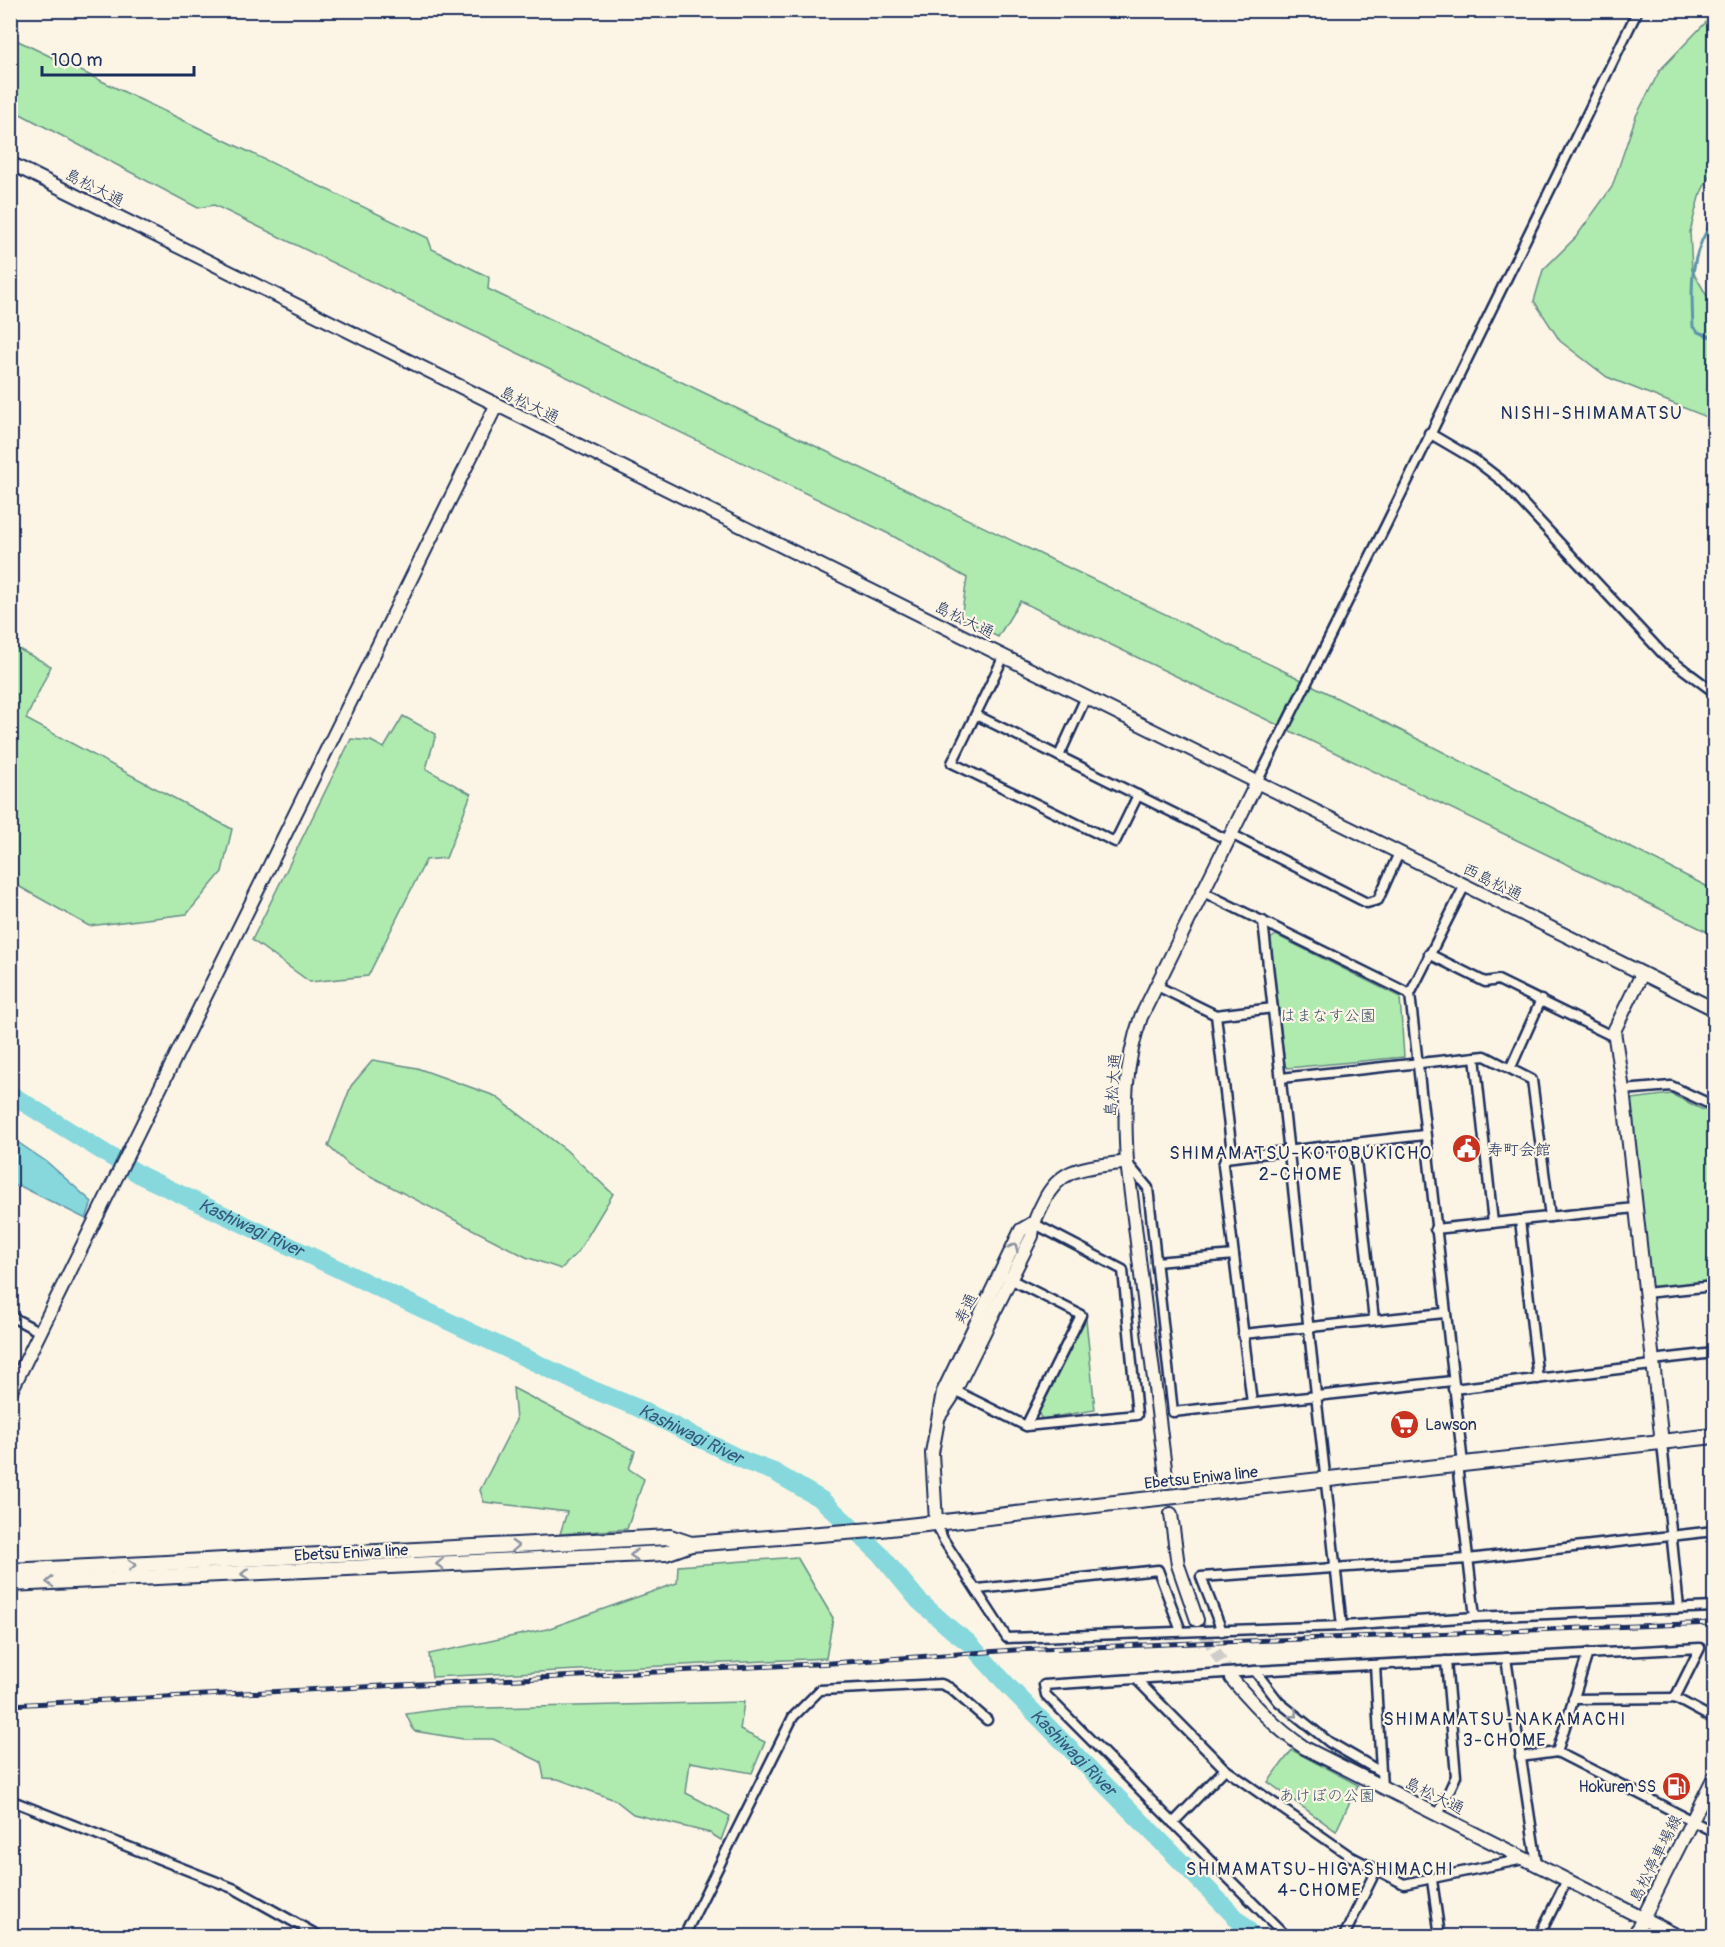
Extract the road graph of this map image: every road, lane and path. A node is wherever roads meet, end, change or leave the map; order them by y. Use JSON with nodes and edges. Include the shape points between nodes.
{"nodes":[{"id":1,"x":1638,"y":10,"type":"edge"},
{"id":2,"x":10,"y":163,"type":"edge"},
{"id":3,"x":496,"y":406,"type":"junction"},
{"id":4,"x":1429,"y":433,"type":"junction"},
{"id":5,"x":1004,"y":656,"type":"junction"},
{"id":6,"x":1714,"y":692,"type":"edge"},
{"id":7,"x":1086,"y":697,"type":"junction"},
{"id":8,"x":976,"y":716,"type":"junction"},
{"id":9,"x":1059,"y":756,"type":"junction"},
{"id":10,"x":1257,"y":782,"type":"junction"},
{"id":11,"x":1138,"y":795,"type":"junction"},
{"id":12,"x":1229,"y":837,"type":"junction"},
{"id":13,"x":1399,"y":853,"type":"junction"},
{"id":14,"x":1465,"y":885,"type":"junction"},
{"id":15,"x":1202,"y":891,"type":"junction"},
{"id":16,"x":1263,"y":921,"type":"junction"},
{"id":17,"x":1429,"y":954,"type":"junction"},
{"id":18,"x":1642,"y":974,"type":"junction"},
{"id":19,"x":1155,"y":985,"type":"junction"},
{"id":20,"x":1410,"y":994,"type":"junction"},
{"id":21,"x":1541,"y":1000,"type":"junction"},
{"id":22,"x":1273,"y":1008,"type":"junction"},
{"id":23,"x":1714,"y":1009,"type":"edge"},
{"id":24,"x":1216,"y":1015,"type":"junction"},
{"id":25,"x":1616,"y":1038,"type":"junction"},
{"id":26,"x":1475,"y":1057,"type":"junction"},
{"id":27,"x":1416,"y":1064,"type":"junction"},
{"id":28,"x":1511,"y":1067,"type":"junction"},
{"id":29,"x":1281,"y":1078,"type":"junction"},
{"id":30,"x":1623,"y":1090,"type":"junction"},
{"id":31,"x":1714,"y":1106,"type":"edge"},
{"id":32,"x":1424,"y":1135,"type":"junction"},
{"id":33,"x":1354,"y":1143,"type":"junction"},
{"id":34,"x":1290,"y":1150,"type":"junction"},
{"id":35,"x":1225,"y":1158,"type":"junction"},
{"id":36,"x":1127,"y":1162,"type":"junction"},
{"id":37,"x":1635,"y":1208,"type":"junction"},
{"id":38,"x":1550,"y":1217,"type":"junction"},
{"id":39,"x":1520,"y":1220,"type":"junction"},
{"id":40,"x":1033,"y":1223,"type":"junction"},
{"id":41,"x":1493,"y":1223,"type":"junction"},
{"id":42,"x":1435,"y":1229,"type":"junction"},
{"id":43,"x":1234,"y":1255,"type":"junction"},
{"id":44,"x":1156,"y":1263,"type":"junction"},
{"id":45,"x":1005,"y":1277,"type":"junction"},
{"id":46,"x":1714,"y":1286,"type":"edge"},
{"id":47,"x":1645,"y":1293,"type":"junction"},
{"id":48,"x":1444,"y":1312,"type":"junction"},
{"id":49,"x":10,"y":1316,"type":"edge"},
{"id":50,"x":1374,"y":1320,"type":"junction"},
{"id":51,"x":1308,"y":1328,"type":"junction"},
{"id":52,"x":40,"y":1332,"type":"junction"},
{"id":53,"x":1243,"y":1334,"type":"junction"},
{"id":54,"x":1714,"y":1353,"type":"edge"},
{"id":55,"x":1652,"y":1362,"type":"junction"},
{"id":56,"x":1538,"y":1379,"type":"junction"},
{"id":57,"x":1453,"y":1385,"type":"junction"},
{"id":58,"x":950,"y":1388,"type":"junction"},
{"id":59,"x":10,"y":1393,"type":"edge"},
{"id":60,"x":1316,"y":1395,"type":"junction"},
{"id":61,"x":1252,"y":1402,"type":"junction"},
{"id":62,"x":1026,"y":1426,"type":"junction"},
{"id":63,"x":1714,"y":1436,"type":"edge"},
{"id":64,"x":1662,"y":1443,"type":"junction"},
{"id":65,"x":1460,"y":1464,"type":"junction"},
{"id":66,"x":1166,"y":1476,"type":"tunnel mouth"},
{"id":67,"x":1324,"y":1480,"type":"junction"},
{"id":68,"x":1171,"y":1514,"type":"tunnel mouth"},
{"id":69,"x":936,"y":1522,"type":"junction"},
{"id":70,"x":1714,"y":1531,"type":"edge"},
{"id":71,"x":1671,"y":1536,"type":"junction"},
{"id":72,"x":691,"y":1544,"type":"junction"},
{"id":73,"x":1468,"y":1559,"type":"junction"},
{"id":74,"x":1335,"y":1568,"type":"junction"},
{"id":75,"x":10,"y":1571,"type":"edge"},
{"id":76,"x":10,"y":1584,"type":"edge"},
{"id":77,"x":978,"y":1589,"type":"junction"},
{"id":78,"x":1714,"y":1607,"type":"edge"},
{"id":79,"x":1679,"y":1608,"type":"junction"},
{"id":80,"x":1475,"y":1617,"type":"junction"},
{"id":81,"x":1197,"y":1620,"type":"tunnel mouth"},
{"id":82,"x":1342,"y":1626,"type":"junction"},
{"id":83,"x":1181,"y":1631,"type":"junction"},
{"id":84,"x":1222,"y":1631,"type":"junction"},
{"id":85,"x":1588,"y":1653,"type":"junction"},
{"id":86,"x":1506,"y":1658,"type":"junction"},
{"id":87,"x":1446,"y":1661,"type":"junction"},
{"id":88,"x":1375,"y":1665,"type":"junction"},
{"id":89,"x":1256,"y":1671,"type":"junction"},
{"id":90,"x":1231,"y":1678,"type":"tunnel mouth"},
{"id":91,"x":1138,"y":1681,"type":"junction"},
{"id":92,"x":1675,"y":1698,"type":"junction"},
{"id":93,"x":1573,"y":1699,"type":"junction"},
{"id":94,"x":1714,"y":1719,"type":"edge"},
{"id":95,"x":987,"y":1720,"type":"dead end"},
{"id":96,"x":1557,"y":1752,"type":"junction"},
{"id":97,"x":1520,"y":1758,"type":"junction"},
{"id":98,"x":1225,"y":1769,"type":"junction"},
{"id":99,"x":1381,"y":1772,"type":"junction"},
{"id":100,"x":1714,"y":1777,"type":"edge"},
{"id":101,"x":1382,"y":1788,"type":"junction"},
{"id":102,"x":10,"y":1800,"type":"edge"},
{"id":103,"x":1438,"y":1815,"type":"junction"},
{"id":104,"x":1693,"y":1821,"type":"junction"},
{"id":105,"x":1173,"y":1823,"type":"junction"},
{"id":106,"x":1714,"y":1832,"type":"edge"},
{"id":107,"x":1524,"y":1858,"type":"junction"},
{"id":108,"x":1537,"y":1865,"type":"junction"},
{"id":109,"x":1376,"y":1870,"type":"junction"},
{"id":110,"x":1432,"y":1880,"type":"junction"},
{"id":111,"x":1567,"y":1880,"type":"junction"},
{"id":112,"x":1642,"y":1918,"type":"junction"},
{"id":113,"x":319,"y":1936,"type":"edge"},
{"id":114,"x":684,"y":1936,"type":"edge"},
{"id":115,"x":1286,"y":1936,"type":"edge"},
{"id":116,"x":1344,"y":1936,"type":"edge"},
{"id":117,"x":1440,"y":1936,"type":"edge"},
{"id":118,"x":1539,"y":1936,"type":"edge"},
{"id":119,"x":1634,"y":1936,"type":"edge"},
{"id":120,"x":1678,"y":1936,"type":"edge"}],
"edges":[{"from":1,"to":4,"type":"street"},
{"from":2,"to":3,"type":"street","name":"島松大通"},
{"from":3,"to":5,"type":"street","name":"島松大通"},
{"from":3,"to":52,"type":"street"},
{"from":4,"to":6,"type":"street","via":[[1501,480],[1663,654]]},
{"from":4,"to":10,"type":"street"},
{"from":5,"to":7,"type":"street","name":"島松大通"},
{"from":5,"to":8,"type":"street"},
{"from":7,"to":9,"type":"street"},
{"from":7,"to":10,"type":"street","name":"島松大通"},
{"from":8,"to":9,"type":"street"},
{"from":8,"to":11,"type":"street","via":[[952,763],[1115,842]]},
{"from":9,"to":11,"type":"street"},
{"from":10,"to":12,"type":"street","name":"島松大通"},
{"from":10,"to":13,"type":"street","name":"西島松通"},
{"from":11,"to":12,"type":"street"},
{"from":12,"to":13,"type":"street","via":[[1367,903],[1378,900]]},
{"from":12,"to":15,"type":"street","name":"島松大通"},
{"from":13,"to":14,"type":"street","name":"西島松通"},
{"from":14,"to":17,"type":"street"},
{"from":14,"to":18,"type":"street","name":"西島松通"},
{"from":15,"to":16,"type":"street"},
{"from":15,"to":19,"type":"street","name":"島松大通"},
{"from":16,"to":20,"type":"street"},
{"from":16,"to":22,"type":"street"},
{"from":17,"to":20,"type":"street"},
{"from":17,"to":21,"type":"street","via":[[1485,982],[1498,980]]},
{"from":18,"to":23,"type":"street","name":"西島松通"},
{"from":18,"to":25,"type":"street","via":[[1614,1031]]},
{"from":19,"to":24,"type":"street"},
{"from":19,"to":36,"type":"street","name":"島松大通","via":[[1134,1035],[1127,1079]]},
{"from":20,"to":27,"type":"street"},
{"from":21,"to":25,"type":"street"},
{"from":21,"to":28,"type":"street"},
{"from":22,"to":24,"type":"street"},
{"from":22,"to":29,"type":"street"},
{"from":24,"to":35,"type":"street","via":[[1231,1144]]},
{"from":25,"to":30,"type":"street"},
{"from":26,"to":27,"type":"street"},
{"from":26,"to":28,"type":"street","via":[[1485,1056]]},
{"from":26,"to":41,"type":"street"},
{"from":27,"to":29,"type":"street"},
{"from":27,"to":32,"type":"street"},
{"from":28,"to":38,"type":"street","via":[[1532,1080]]},
{"from":29,"to":34,"type":"street"},
{"from":30,"to":31,"type":"street","via":[[1671,1086]]},
{"from":30,"to":37,"type":"street"},
{"from":32,"to":33,"type":"street"},
{"from":32,"to":42,"type":"street"},
{"from":33,"to":34,"type":"street"},
{"from":33,"to":50,"type":"street"},
{"from":34,"to":35,"type":"street"},
{"from":34,"to":51,"type":"street"},
{"from":35,"to":43,"type":"street"},
{"from":36,"to":40,"type":"street","name":"寿通","via":[[1088,1168],[1059,1178],[1051,1185]]},
{"from":36,"to":44,"type":"street","via":[[1148,1188]]},
{"from":36,"to":66,"type":"street","name":"島松大通"},
{"from":37,"to":38,"type":"street"},
{"from":37,"to":47,"type":"street"},
{"from":38,"to":39,"type":"street"},
{"from":39,"to":41,"type":"street"},
{"from":39,"to":56,"type":"street"},
{"from":40,"to":45,"type":"street","name":"寿通","via":[[1022,1230]]},
{"from":40,"to":62,"type":"street","via":[[1123,1270],[1137,1415]]},
{"from":41,"to":42,"type":"street"},
{"from":42,"to":48,"type":"street"},
{"from":43,"to":44,"type":"street"},
{"from":43,"to":53,"type":"street"},
{"from":44,"to":61,"type":"street","via":[[1173,1412]]},
{"from":45,"to":58,"type":"street","name":"寿通"},
{"from":45,"to":62,"type":"street","via":[[1081,1315]]},
{"from":46,"to":47,"type":"street"},
{"from":47,"to":55,"type":"street"},
{"from":48,"to":50,"type":"street"},
{"from":48,"to":57,"type":"street"},
{"from":49,"to":52,"type":"street"},
{"from":50,"to":51,"type":"street"},
{"from":51,"to":53,"type":"street"},
{"from":51,"to":60,"type":"street"},
{"from":52,"to":59,"type":"street"},
{"from":53,"to":61,"type":"street"},
{"from":54,"to":55,"type":"street"},
{"from":55,"to":56,"type":"street"},
{"from":55,"to":64,"type":"street"},
{"from":56,"to":57,"type":"street"},
{"from":57,"to":60,"type":"street"},
{"from":57,"to":65,"type":"street"},
{"from":58,"to":62,"type":"street"},
{"from":58,"to":69,"type":"street","name":"寿通","via":[[932,1453]]},
{"from":60,"to":61,"type":"street"},
{"from":60,"to":67,"type":"street"},
{"from":63,"to":64,"type":"main road","name":"Ebetsu Eniwa line"},
{"from":64,"to":65,"type":"main road","name":"Ebetsu Eniwa line"},
{"from":64,"to":71,"type":"street"},
{"from":65,"to":67,"type":"main road","name":"Ebetsu Eniwa line"},
{"from":65,"to":73,"type":"street"},
{"from":67,"to":69,"type":"main road","name":"Ebetsu Eniwa line"},
{"from":67,"to":74,"type":"street"},
{"from":68,"to":81,"type":"street","via":[[1178,1565]]},
{"from":69,"to":72,"type":"main road","name":"Ebetsu Eniwa line"},
{"from":69,"to":77,"type":"street","via":[[943,1539]]},
{"from":70,"to":71,"type":"street"},
{"from":71,"to":73,"type":"street"},
{"from":71,"to":79,"type":"street"},
{"from":75,"to":72,"type":"main road","name":"Ebetsu Eniwa line","one_way":true,"via":[[670,1537]]},
{"from":72,"to":76,"type":"main road","name":"Ebetsu Eniwa line","one_way":true,"via":[[666,1553]]},
{"from":73,"to":74,"type":"street"},
{"from":73,"to":80,"type":"street"},
{"from":74,"to":82,"type":"street"},
{"from":74,"to":84,"type":"street","via":[[1201,1577]]},
{"from":77,"to":83,"type":"street","via":[[1007,1638]]},
{"from":77,"to":83,"type":"street","via":[[1158,1570]]},
{"from":78,"to":79,"type":"street"},
{"from":79,"to":80,"type":"street"},
{"from":80,"to":82,"type":"street"},
{"from":82,"to":84,"type":"street"},
{"from":83,"to":84,"type":"street"},
{"from":85,"to":86,"type":"street"},
{"from":85,"to":92,"type":"street","via":[[1700,1648]]},
{"from":85,"to":93,"type":"street"},
{"from":86,"to":87,"type":"street"},
{"from":86,"to":97,"type":"street"},
{"from":87,"to":88,"type":"street"},
{"from":87,"to":103,"type":"street","via":[[1456,1776]]},
{"from":88,"to":89,"type":"street"},
{"from":88,"to":99,"type":"street"},
{"from":89,"to":91,"type":"street"},
{"from":89,"to":99,"type":"street","one_way":true,"via":[[1279,1702],[1329,1742]]},
{"from":90,"to":101,"type":"street","name":"島松大通","via":[[1279,1731]]},
{"from":91,"to":98,"type":"street"},
{"from":91,"to":105,"type":"street","via":[[1044,1685],[1046,1695]]},
{"from":92,"to":93,"type":"street"},
{"from":92,"to":94,"type":"street"},
{"from":93,"to":96,"type":"street"},
{"from":95,"to":114,"type":"street","via":[[941,1684],[820,1690],[792,1717]]},
{"from":96,"to":97,"type":"street"},
{"from":96,"to":104,"type":"street"},
{"from":97,"to":108,"type":"street"},
{"from":98,"to":105,"type":"street"},
{"from":98,"to":109,"type":"street"},
{"from":99,"to":101,"type":"street"},
{"from":100,"to":104,"type":"street","name":"島松停車場線"},
{"from":101,"to":103,"type":"street","name":"島松大通"},
{"from":102,"to":113,"type":"street","via":[[234,1889]]},
{"from":103,"to":107,"type":"street","name":"島松大通"},
{"from":104,"to":106,"type":"street"},
{"from":104,"to":112,"type":"street","name":"島松停車場線"},
{"from":105,"to":115,"type":"street"},
{"from":107,"to":108,"type":"street","name":"島松大通"},
{"from":107,"to":110,"type":"street"},
{"from":108,"to":111,"type":"street","name":"島松大通"},
{"from":109,"to":110,"type":"street","via":[[1404,1884]]},
{"from":109,"to":116,"type":"street"},
{"from":110,"to":117,"type":"street"},
{"from":111,"to":112,"type":"street","name":"島松大通"},
{"from":111,"to":118,"type":"street"},
{"from":112,"to":119,"type":"street"},
{"from":112,"to":120,"type":"street","name":"島松停車場線"}]}
